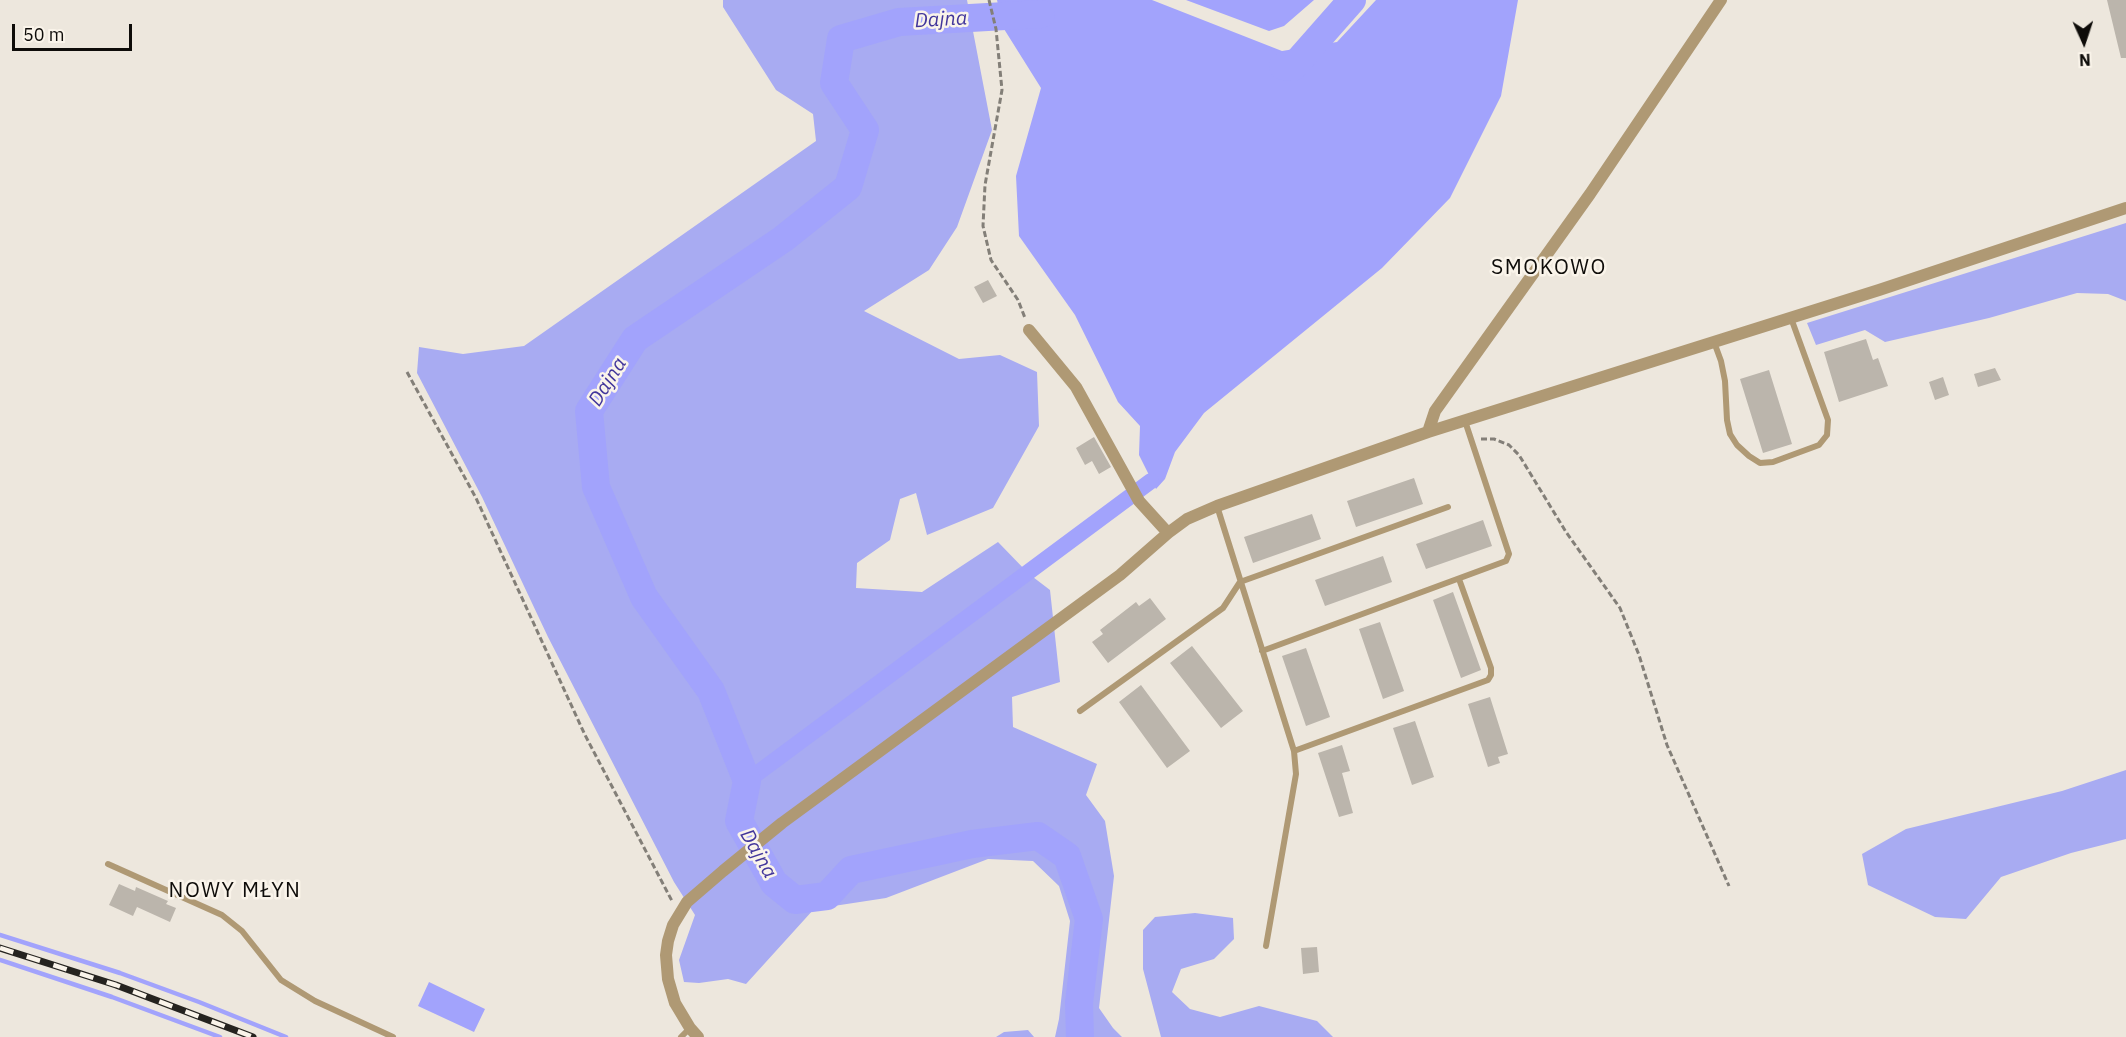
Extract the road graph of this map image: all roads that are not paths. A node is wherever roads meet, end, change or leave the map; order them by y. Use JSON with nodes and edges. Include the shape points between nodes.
{"nodes":[{"id":1,"x":1721,"y":0,"type":"edge"},
{"id":2,"x":2126,"y":208,"type":"edge"},
{"id":3,"x":1791,"y":318,"type":"junction"},
{"id":4,"x":1029,"y":330,"type":"road end"},
{"id":5,"x":1713,"y":342,"type":"junction"},
{"id":6,"x":1464,"y":420,"type":"junction"},
{"id":7,"x":1428,"y":432,"type":"junction"},
{"id":8,"x":1217,"y":506,"type":"junction"},
{"id":9,"x":1448,"y":507,"type":"dead end"},
{"id":10,"x":1168,"y":533,"type":"junction"},
{"id":11,"x":1459,"y":579,"type":"junction"},
{"id":12,"x":1240,"y":582,"type":"junction"},
{"id":13,"x":1262,"y":651,"type":"junction"},
{"id":14,"x":1080,"y":711,"type":"dead end"},
{"id":15,"x":1294,"y":751,"type":"junction"},
{"id":16,"x":108,"y":864,"type":"dead end"},
{"id":17,"x":1266,"y":946,"type":"dead end"},
{"id":18,"x":689,"y":1034,"type":"edge"},
{"id":19,"x":393,"y":1037,"type":"edge"}],
"edges":[{"from":1,"to":7,"type":"street","via":[[1590,194],[1435,411]]},
{"from":2,"to":3,"type":"street"},
{"from":3,"to":5,"type":"street"},
{"from":3,"to":5,"type":"lane","via":[[1828,420],[1827,435],[1819,445],[1773,462],[1760,463],[1749,456],[1730,434],[1725,381]]},
{"from":4,"to":10,"type":"street","via":[[1076,387],[1138,501]]},
{"from":5,"to":6,"type":"street"},
{"from":6,"to":7,"type":"street"},
{"from":6,"to":11,"type":"lane","via":[[1509,554],[1506,561]]},
{"from":7,"to":8,"type":"street"},
{"from":8,"to":10,"type":"street","via":[[1187,519]]},
{"from":8,"to":12,"type":"lane"},
{"from":9,"to":12,"type":"lane"},
{"from":10,"to":18,"type":"street","via":[[1120,575],[782,823],[687,902],[668,941],[666,955],[668,979]]},
{"from":11,"to":13,"type":"lane"},
{"from":11,"to":15,"type":"lane","via":[[1491,668],[1488,680]]},
{"from":12,"to":13,"type":"lane"},
{"from":12,"to":14,"type":"lane","via":[[1223,608]]},
{"from":13,"to":15,"type":"lane"},
{"from":15,"to":17,"type":"lane","via":[[1296,774]]},
{"from":16,"to":19,"type":"lane","via":[[222,915],[242,931],[281,980],[315,1001]]}]}
